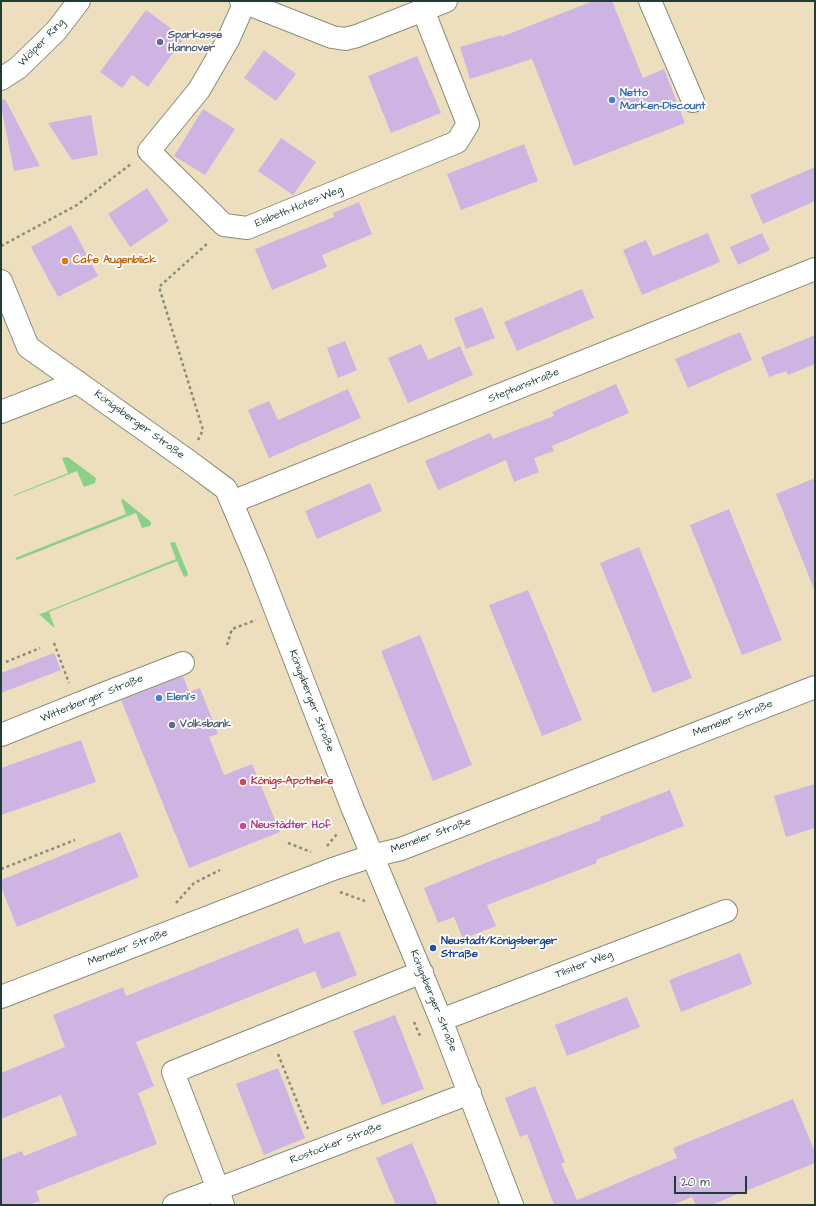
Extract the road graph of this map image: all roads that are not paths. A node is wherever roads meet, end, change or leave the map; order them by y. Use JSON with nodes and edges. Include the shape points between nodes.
{"nodes":[{"id":1,"x":78,"y":1,"type":"edge"},
{"id":2,"x":446,"y":1,"type":"edge"},
{"id":3,"x":650,"y":1,"type":"edge"},
{"id":4,"x":243,"y":2,"type":"edge"},
{"id":5,"x":423,"y":10,"type":"junction"},
{"id":6,"x":1,"y":79,"type":"edge"},
{"id":7,"x":692,"y":101,"type":"dead end"},
{"id":8,"x":815,"y":269,"type":"edge"},
{"id":9,"x":1,"y":283,"type":"edge"},
{"id":10,"x":78,"y":382,"type":"junction"},
{"id":11,"x":1,"y":412,"type":"edge"},
{"id":12,"x":232,"y":502,"type":"junction"},
{"id":13,"x":183,"y":663,"type":"dead end"},
{"id":14,"x":815,"y":687,"type":"edge"},
{"id":15,"x":1,"y":735,"type":"edge"},
{"id":16,"x":372,"y":856,"type":"junction"},
{"id":17,"x":726,"y":911,"type":"dead end"},
{"id":18,"x":422,"y":972,"type":"junction"},
{"id":19,"x":1,"y":997,"type":"edge"},
{"id":20,"x":441,"y":1020,"type":"junction"},
{"id":21,"x":470,"y":1093,"type":"junction"},
{"id":22,"x":220,"y":1197,"type":"edge"},
{"id":23,"x":174,"y":1205,"type":"edge"},
{"id":24,"x":512,"y":1205,"type":"edge"}],
"edges":[{"from":1,"to":6,"type":"street","name":"Wölper Ring","via":[[56,31],[18,68]]},
{"from":2,"to":5,"type":"street"},
{"from":3,"to":7,"type":"street"},
{"from":4,"to":5,"type":"street","via":[[332,37],[345,39]]},
{"from":4,"to":5,"type":"street","name":"Elsbeth-Hotes-Weg","via":[[228,40],[199,90],[149,150],[224,225],[247,228],[457,142],[468,124]]},
{"from":8,"to":12,"type":"street","name":"Stephanstraße"},
{"from":9,"to":10,"type":"street","name":"Königsberger Straße","via":[[28,347]]},
{"from":10,"to":11,"type":"street"},
{"from":10,"to":12,"type":"street","name":"Königsberger Straße","via":[[226,489]]},
{"from":12,"to":16,"type":"street","name":"Königsberger Straße"},
{"from":13,"to":15,"type":"street","name":"Wittenberger Straße"},
{"from":14,"to":16,"type":"street","name":"Memeler Straße","via":[[401,849]]},
{"from":16,"to":18,"type":"street","name":"Königsberger Straße"},
{"from":16,"to":19,"type":"street","name":"Memeler Straße"},
{"from":17,"to":20,"type":"street","name":"Tilsiter Weg"},
{"from":18,"to":20,"type":"street","name":"Königsberger Straße"},
{"from":18,"to":22,"type":"street","via":[[173,1072]]},
{"from":20,"to":21,"type":"street","name":"Königsberger Straße"},
{"from":21,"to":22,"type":"street","name":"Rostocker Straße","via":[[317,1151]]},
{"from":21,"to":24,"type":"street","name":"Königsberger Straße"},
{"from":22,"to":23,"type":"street","name":"Rostocker Straße"}]}
